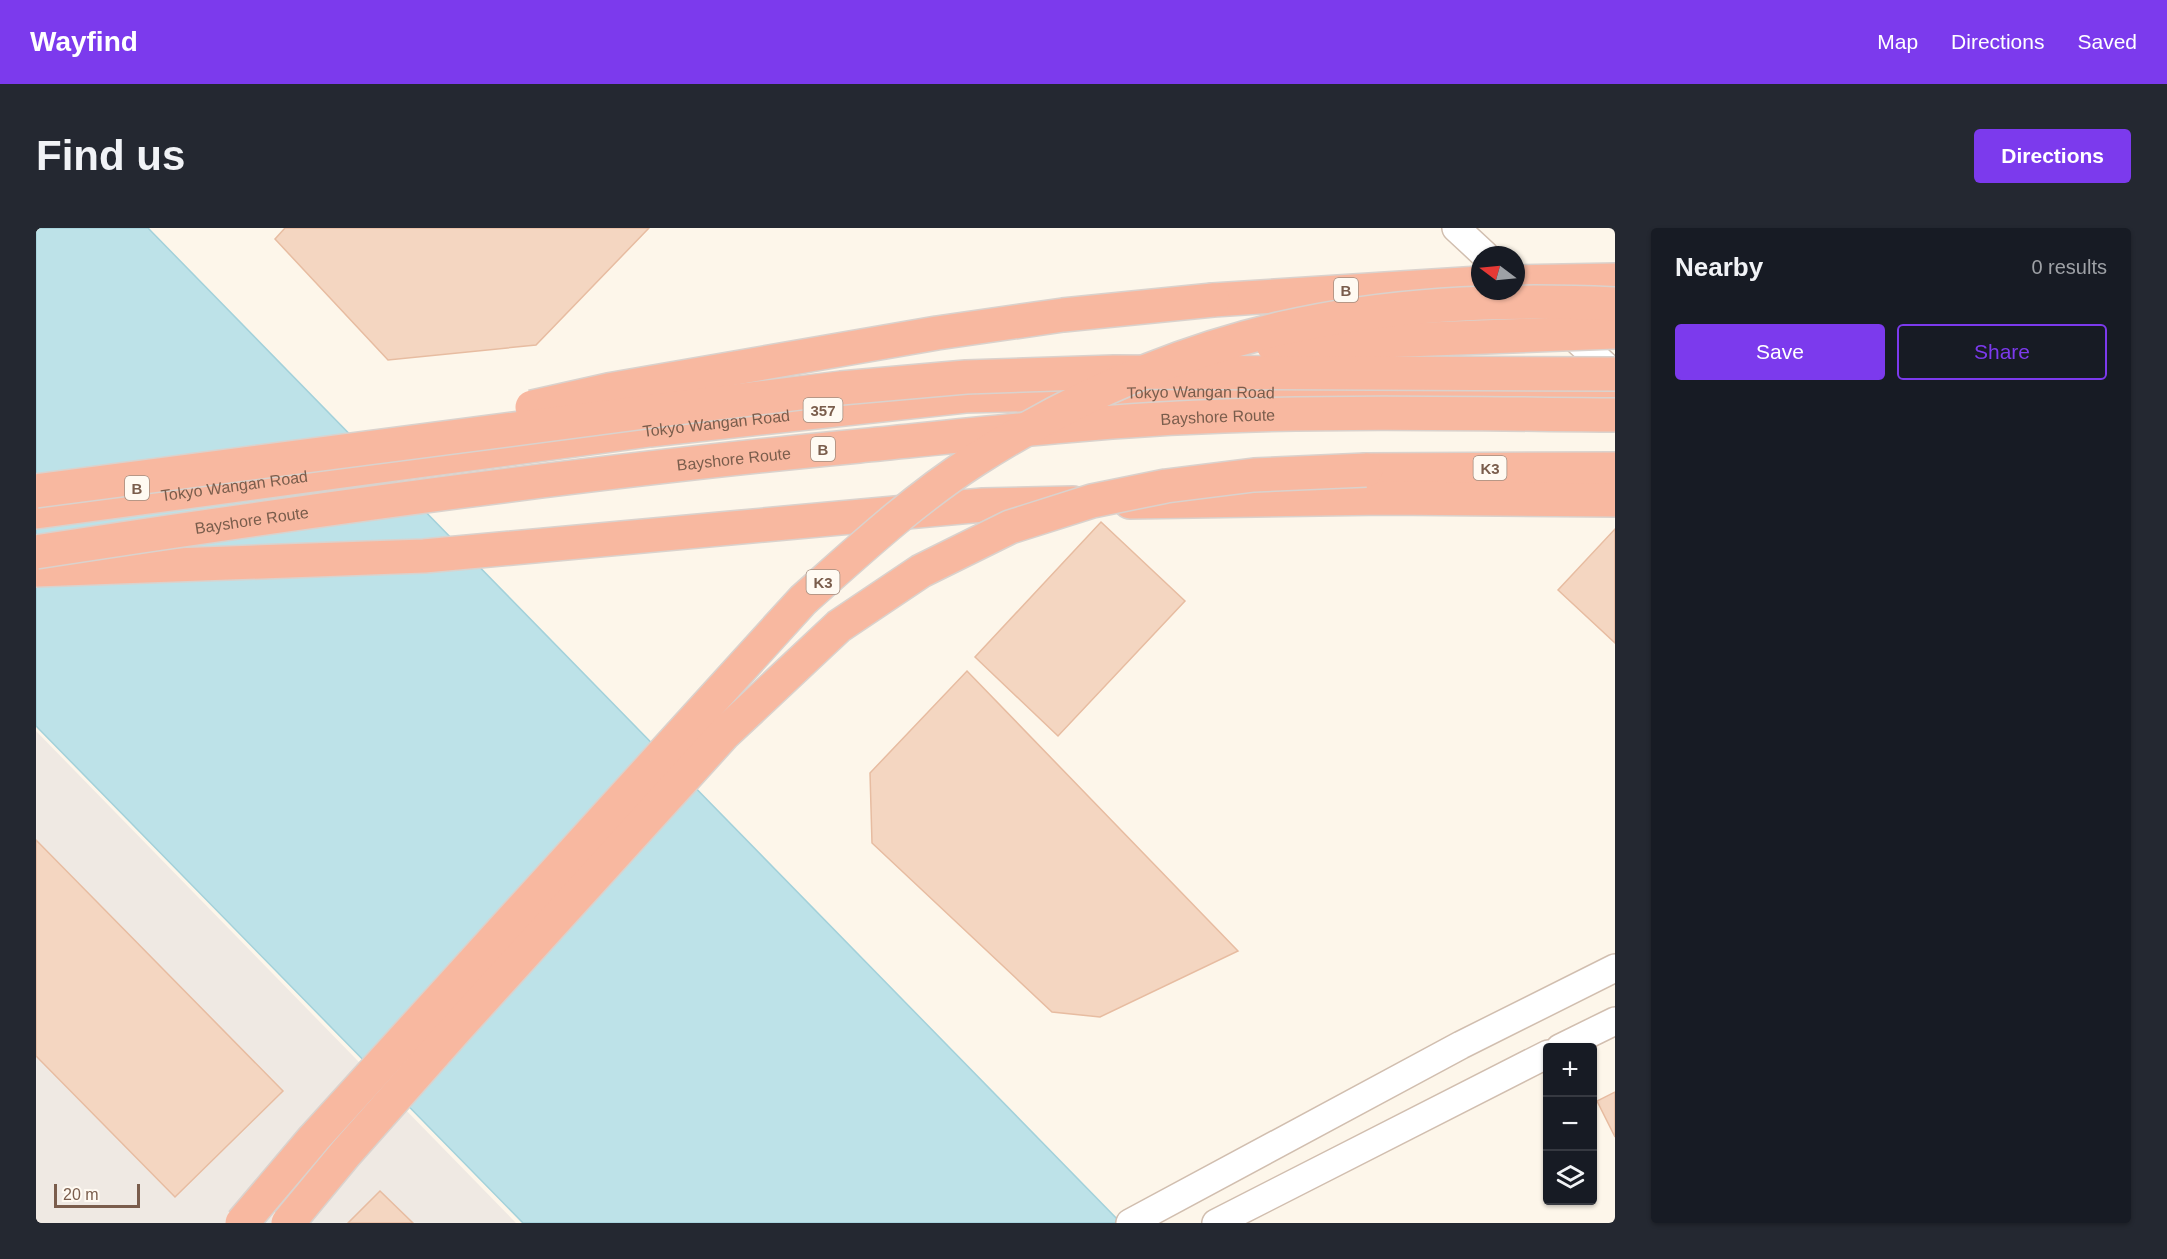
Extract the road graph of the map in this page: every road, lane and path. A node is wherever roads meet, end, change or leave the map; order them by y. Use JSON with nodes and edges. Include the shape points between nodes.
{"nodes":[{"id":1,"x":1456,"y":228,"type":"edge"},
{"id":2,"x":1475,"y":246,"type":"edge"},
{"id":3,"x":1615,"y":280,"type":"edge"},
{"id":4,"x":1525,"y":282,"type":"edge"},
{"id":5,"x":1471,"y":284,"type":"edge"},
{"id":6,"x":1525,"y":290,"type":"edge"},
{"id":7,"x":1615,"y":304,"type":"edge"},
{"id":8,"x":1615,"y":332,"type":"edge"},
{"id":9,"x":1615,"y":359,"type":"edge"},
{"id":10,"x":1615,"y":374,"type":"edge"},
{"id":11,"x":1292,"y":392,"type":"junction"},
{"id":12,"x":1615,"y":398,"type":"edge"},
{"id":13,"x":645,"y":412,"type":"junction"},
{"id":14,"x":1615,"y":414,"type":"edge"},
{"id":15,"x":1615,"y":424,"type":"edge"},
{"id":16,"x":1615,"y":469,"type":"edge"},
{"id":17,"x":238,"y":475,"type":"junction"},
{"id":18,"x":36,"y":491,"type":"edge"},
{"id":19,"x":1615,"y":500,"type":"edge"},
{"id":20,"x":36,"y":502,"type":"edge"},
{"id":21,"x":1162,"y":502,"type":"junction"},
{"id":22,"x":1615,"y":509,"type":"edge"},
{"id":23,"x":36,"y":512,"type":"edge"},
{"id":24,"x":36,"y":552,"type":"edge"},
{"id":25,"x":36,"y":570,"type":"edge"},
{"id":26,"x":1615,"y":968,"type":"edge"},
{"id":27,"x":1615,"y":1021,"type":"edge"},
{"id":28,"x":1568,"y":1043,"type":"edge"},
{"id":29,"x":1543,"y":1057,"type":"edge"},
{"id":30,"x":242,"y":1223,"type":"edge"},
{"id":31,"x":288,"y":1223,"type":"edge"},
{"id":32,"x":1130,"y":1223,"type":"edge"},
{"id":33,"x":1216,"y":1223,"type":"edge"}],
"edges":[{"from":1,"to":2,"type":"street"},
{"from":3,"to":4,"type":"highway"},
{"from":5,"to":17,"type":"highway","number":"B","bridge":true,"via":[[1202,301],[937,333],[609,390]]},
{"from":6,"to":10,"type":"street"},
{"from":7,"to":30,"type":"highway","number":"K3","bridge":true,"via":[[1447,303],[1388,308],[1257,332],[1123,379],[1071,404],[974,461],[881,530],[803,600],[314,1138]]},
{"from":8,"to":13,"type":"highway","bridge":true,"via":[[1066,353],[942,364],[820,381]]},
{"from":9,"to":17,"type":"highway","number":"B","bridge":true,"via":[[1229,367],[967,386],[647,421]]},
{"from":10,"to":13,"type":"highway","name":"Tokyo Wangan Road","number":"357","bridge":true,"via":[[1268,371],[1012,376],[841,388]]},
{"from":11,"to":12,"type":"highway","name":"Tokyo Wangan Road","number":"357"},
{"from":11,"to":15,"type":"highway","bridge":true},
{"from":11,"to":23,"type":"highway","name":"Tokyo Wangan Road","number":"357","bridge":true,"via":[[965,396],[650,430]]},
{"from":13,"to":18,"type":"highway","name":"Tokyo Wangan Road","number":"357","bridge":true},
{"from":14,"to":24,"type":"highway","name":"Bayshore Route","number":"B","bridge":true,"via":[[1225,416],[1077,425],[588,475]]},
{"from":16,"to":31,"type":"highway","number":"K3","bridge":true,"via":[[1366,470],[1254,475],[1166,486],[1092,501],[1010,527],[921,571],[839,626],[724,734],[456,1029]]},
{"from":17,"to":20,"type":"highway","number":"B"},
{"from":19,"to":21,"type":"highway","via":[[1385,498]]},
{"from":21,"to":22,"type":"highway","via":[[1229,520],[1584,517]]},
{"from":21,"to":25,"type":"highway","bridge":true,"via":[[983,505],[424,556]]},
{"from":26,"to":32,"type":"street","via":[[1461,1045]]},
{"from":27,"to":28,"type":"street"},
{"from":29,"to":33,"type":"street"}]}
